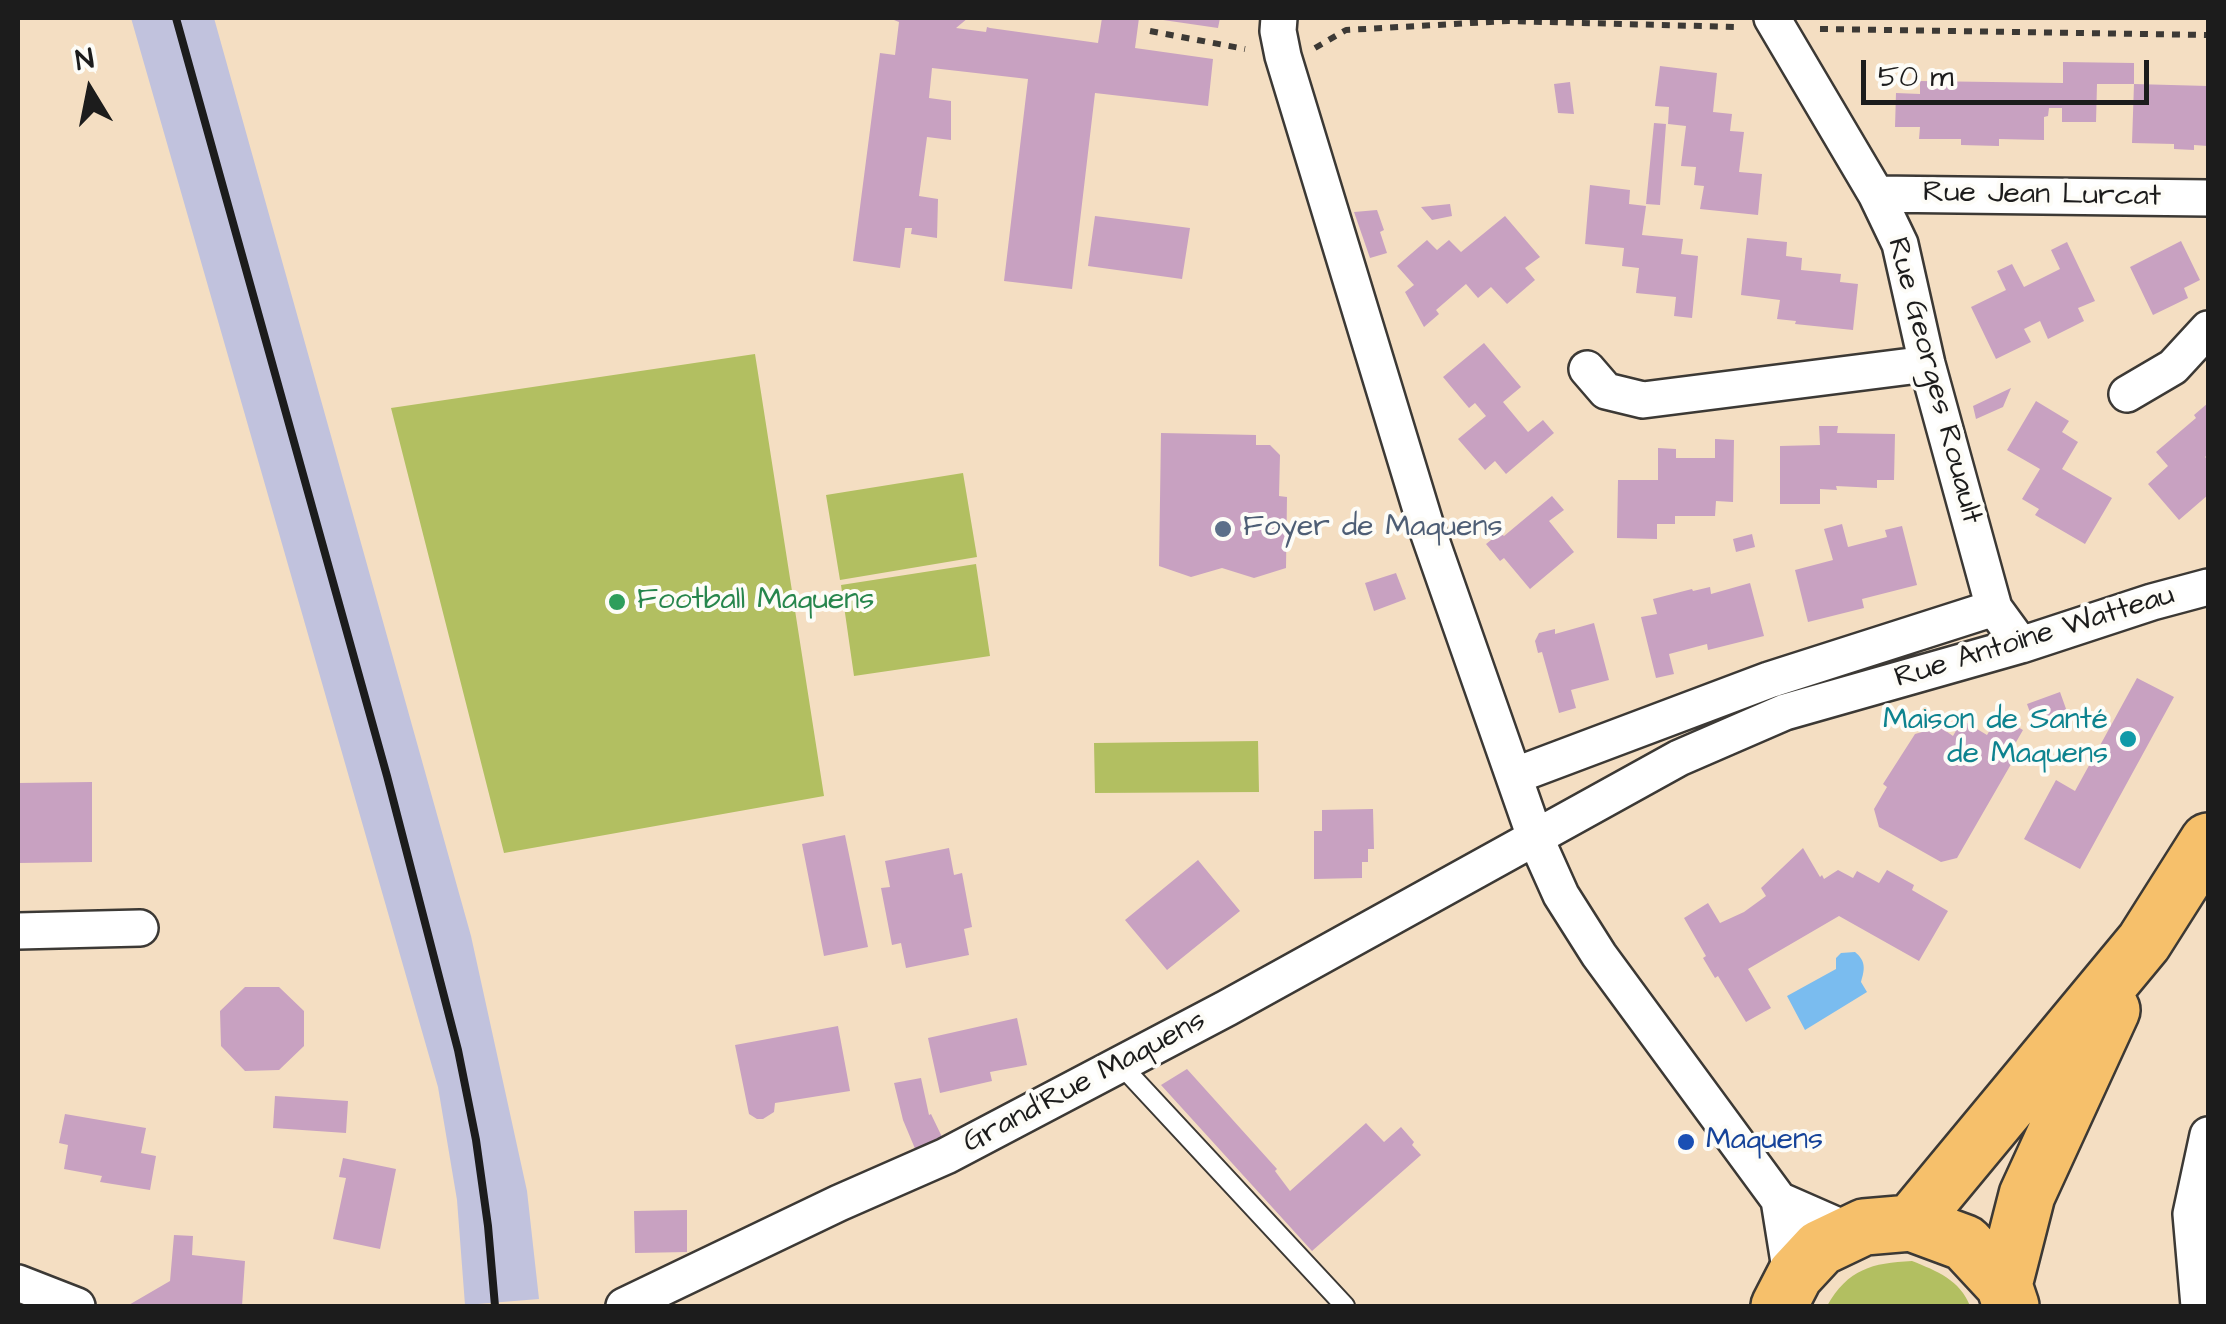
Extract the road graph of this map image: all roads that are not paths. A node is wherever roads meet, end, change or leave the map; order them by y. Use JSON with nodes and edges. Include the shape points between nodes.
{"nodes":[{"id":1,"x":1279,"y":18,"type":"edge"},
{"id":2,"x":1775,"y":23,"type":"edge"},
{"id":3,"x":1876,"y":194,"type":"junction"},
{"id":4,"x":2208,"y":198,"type":"edge"},
{"id":5,"x":2208,"y":328,"type":"edge"},
{"id":6,"x":1927,"y":364,"type":"junction"},
{"id":7,"x":1586,"y":369,"type":"dead end"},
{"id":8,"x":2127,"y":394,"type":"dead end"},
{"id":9,"x":2208,"y":586,"type":"edge"},
{"id":10,"x":1994,"y":608,"type":"junction"},
{"id":11,"x":2021,"y":645,"type":"junction"},
{"id":12,"x":1514,"y":776,"type":"junction"},
{"id":13,"x":1535,"y":837,"type":"junction"},
{"id":14,"x":2208,"y":841,"type":"edge"},
{"id":15,"x":140,"y":928,"type":"dead end"},
{"id":16,"x":18,"y":932,"type":"edge"},
{"id":17,"x":2144,"y":942,"type":"junction"},
{"id":18,"x":1120,"y":1064,"type":"junction"},
{"id":19,"x":2208,"y":1135,"type":"edge"},
{"id":20,"x":1779,"y":1200,"type":"junction"},
{"id":21,"x":1911,"y":1222,"type":"junction"},
{"id":22,"x":1852,"y":1232,"type":"junction"},
{"id":23,"x":18,"y":1283,"type":"edge"},
{"id":24,"x":1786,"y":1294,"type":"edge"},
{"id":25,"x":2008,"y":1296,"type":"edge"},
{"id":26,"x":77,"y":1306,"type":"edge"},
{"id":27,"x":624,"y":1306,"type":"edge"},
{"id":28,"x":1345,"y":1306,"type":"edge"},
{"id":29,"x":2199,"y":1306,"type":"edge"}],
"edges":[{"from":1,"to":12,"type":"street","via":[[1283,56],[1426,522]]},
{"from":2,"to":3,"type":"street","name":"Rue Georges Rouault"},
{"from":3,"to":4,"type":"street","name":"Rue Jean Lurcat"},
{"from":3,"to":6,"type":"street","name":"Rue Georges Rouault","via":[[1900,244]]},
{"from":5,"to":8,"type":"street","via":[[2172,368]]},
{"from":6,"to":7,"type":"street","via":[[1643,400],[1606,391]]},
{"from":6,"to":10,"type":"street","name":"Rue Georges Rouault"},
{"from":9,"to":11,"type":"street","name":"Rue Antoine Watteau"},
{"from":10,"to":11,"type":"street","name":"Rue Georges Rouault"},
{"from":10,"to":12,"type":"street","name":"Rue Antoine Watteau","via":[[1769,680]]},
{"from":11,"to":13,"type":"street","name":"Rue Antoine Watteau","via":[[1786,712],[1679,758]]},
{"from":12,"to":13,"type":"street"},
{"from":13,"to":18,"type":"street","name":"Grand'Rue Maquens"},
{"from":13,"to":20,"type":"street","via":[[1599,955]]},
{"from":14,"to":17,"type":"main road"},
{"from":15,"to":16,"type":"street"},
{"from":17,"to":21,"type":"main road"},
{"from":17,"to":25,"type":"main road","via":[[2027,1195]]},
{"from":18,"to":27,"type":"street","name":"Grand'Rue Maquens","via":[[946,1156]]},
{"from":18,"to":28,"type":"lane"},
{"from":19,"to":29,"type":"street","via":[[2191,1214]]},
{"from":20,"to":22,"type":"street"},
{"from":20,"to":24,"type":"street"},
{"from":21,"to":22,"type":"main road"},
{"from":21,"to":25,"type":"main road","via":[[1965,1243]]},
{"from":22,"to":24,"type":"main road","via":[[1820,1248]]},
{"from":23,"to":26,"type":"street"}]}
